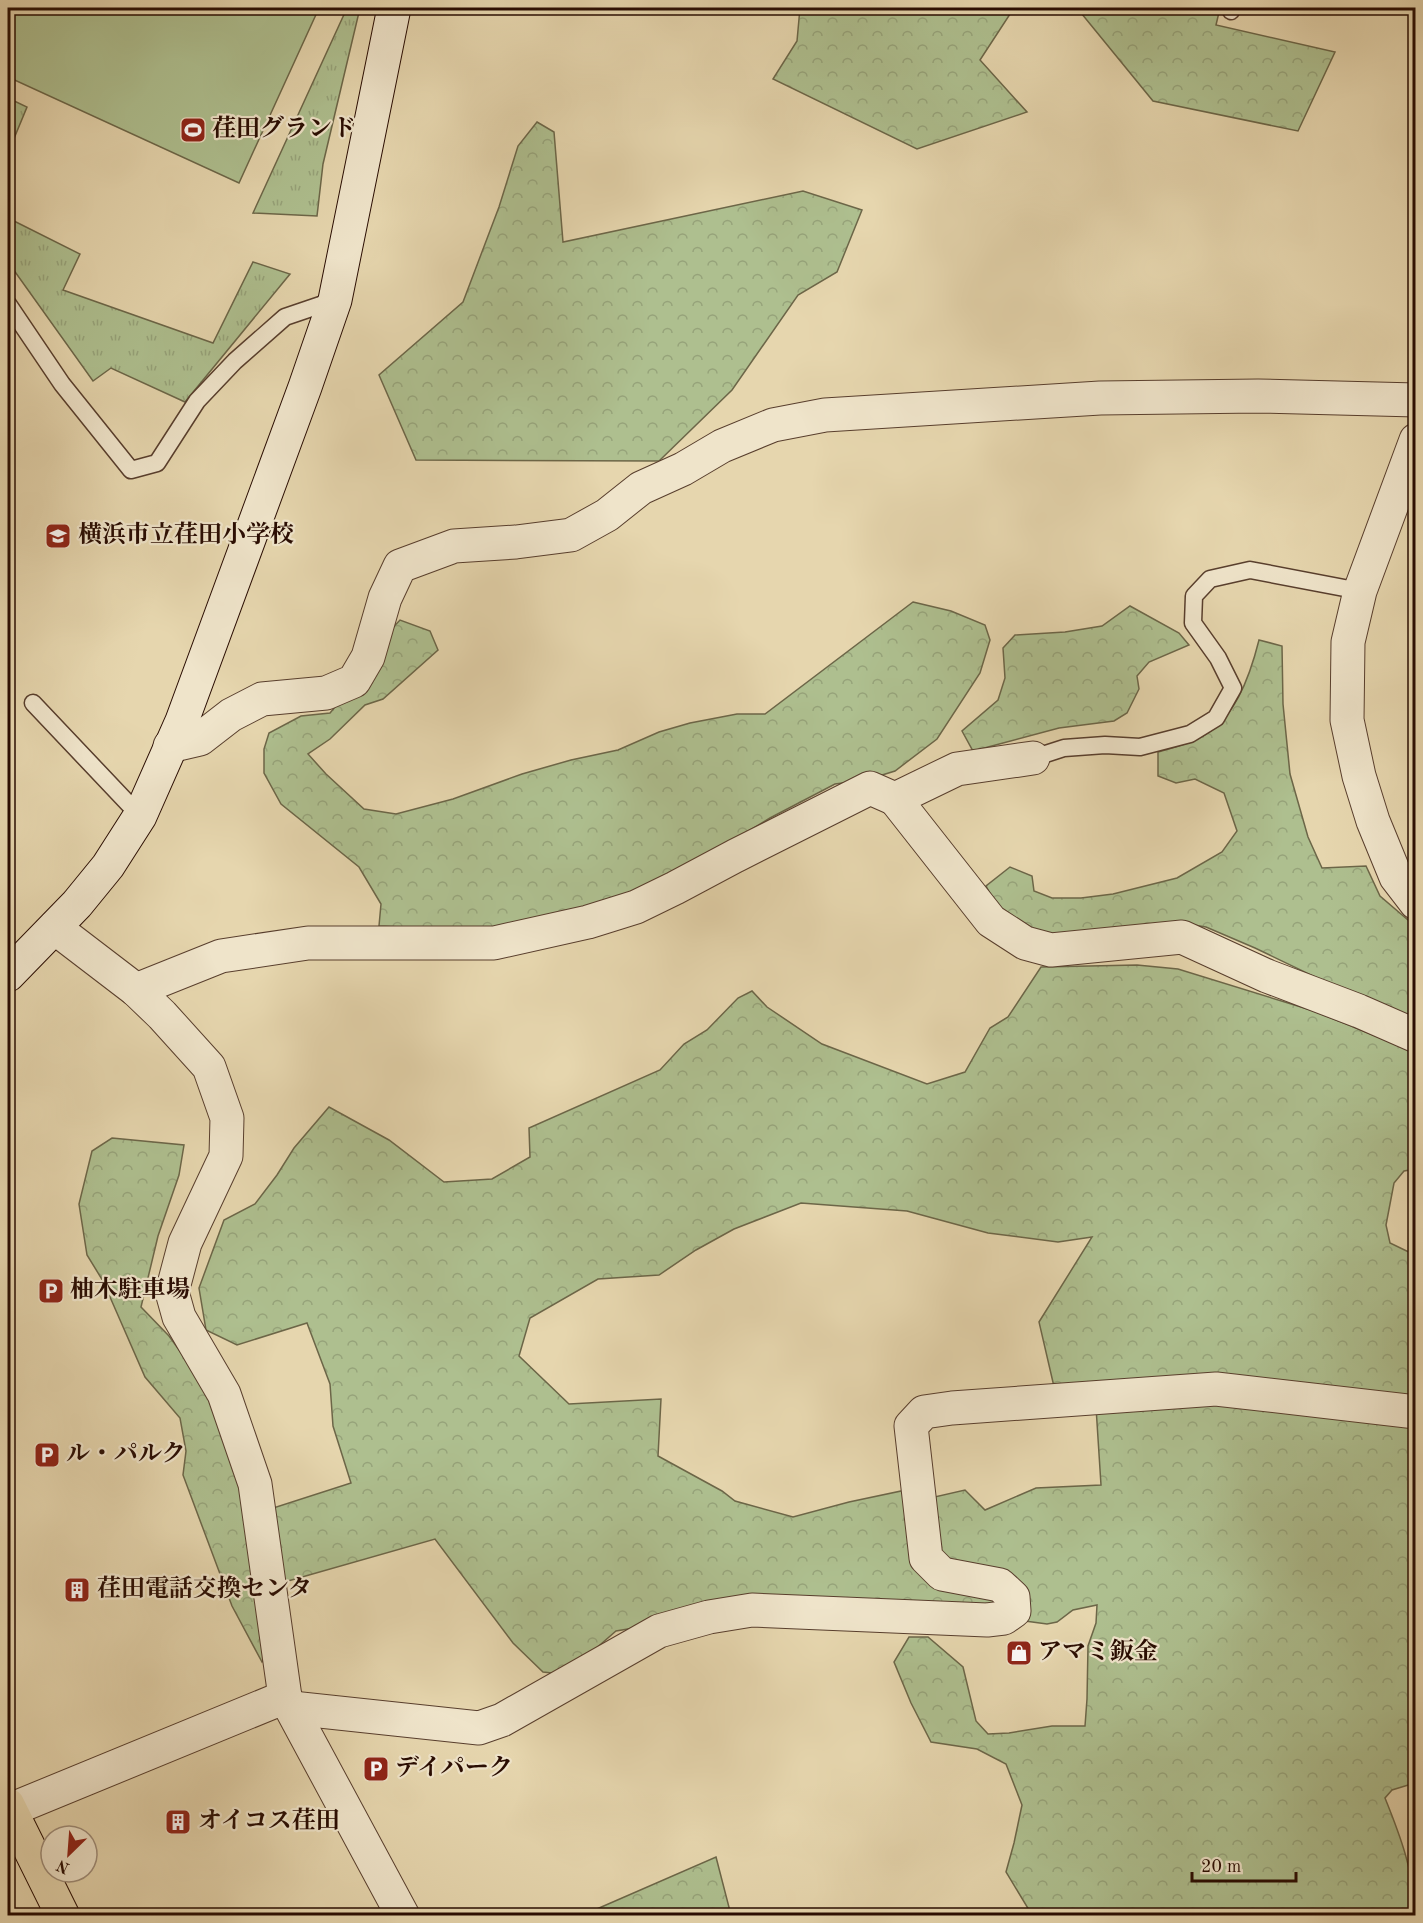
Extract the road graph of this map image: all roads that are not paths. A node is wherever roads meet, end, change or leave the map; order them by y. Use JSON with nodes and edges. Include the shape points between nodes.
{"nodes":[{"id":1,"x":394,"y":8,"type":"edge"},
{"id":2,"x":335,"y":300,"type":"junction"},
{"id":3,"x":8,"y":304,"type":"edge"},
{"id":4,"x":1416,"y":400,"type":"edge"},
{"id":5,"x":1416,"y":440,"type":"edge"},
{"id":6,"x":1360,"y":591,"type":"junction"},
{"id":7,"x":33,"y":703,"type":"dead end"},
{"id":8,"x":170,"y":746,"type":"junction"},
{"id":9,"x":1033,"y":758,"type":"joint"},
{"id":10,"x":895,"y":799,"type":"junction"},
{"id":11,"x":140,"y":816,"type":"junction"},
{"id":12,"x":1416,"y":903,"type":"edge"},
{"id":13,"x":55,"y":928,"type":"junction"},
{"id":14,"x":8,"y":975,"type":"edge"},
{"id":15,"x":136,"y":990,"type":"junction"},
{"id":16,"x":1416,"y":1036,"type":"edge"},
{"id":17,"x":1416,"y":1412,"type":"edge"},
{"id":18,"x":289,"y":1702,"type":"junction"},
{"id":19,"x":9,"y":1808,"type":"edge"},
{"id":20,"x":63,"y":1916,"type":"edge"},
{"id":21,"x":403,"y":1916,"type":"edge"}],
"edges":[{"from":1,"to":2,"type":"street"},
{"from":2,"to":3,"type":"lane","via":[[285,317],[235,360],[197,401],[157,463],[131,470],[62,384]]},
{"from":2,"to":8,"type":"street"},
{"from":4,"to":8,"type":"street","via":[[1100,398],[825,415],[774,425],[722,446],[642,488],[571,536],[454,546],[400,566],[385,598],[368,657],[354,681],[326,693],[261,699],[231,715],[200,739]]},
{"from":5,"to":6,"type":"street"},
{"from":6,"to":9,"type":"lane","via":[[1250,570],[1210,579],[1194,596],[1193,622],[1233,688],[1216,718],[1190,734],[1140,747],[1064,748]]},
{"from":6,"to":12,"type":"street","via":[[1348,642],[1347,720],[1373,821],[1396,877]]},
{"from":7,"to":11,"type":"lane"},
{"from":8,"to":11,"type":"street"},
{"from":9,"to":10,"type":"street","via":[[957,770]]},
{"from":10,"to":15,"type":"street","via":[[870,788],[636,907],[588,922],[494,943],[308,943],[221,956]]},
{"from":10,"to":16,"type":"street","via":[[991,921],[1025,943],[1051,950],[1182,937]]},
{"from":11,"to":13,"type":"street","via":[[108,866]]},
{"from":13,"to":14,"type":"street"},
{"from":13,"to":15,"type":"street"},
{"from":15,"to":18,"type":"street","via":[[209,1067],[227,1118],[226,1156],[185,1243],[172,1292],[180,1317],[224,1394],[255,1484]]},
{"from":17,"to":18,"type":"street","via":[[1216,1389],[924,1412],[911,1426],[926,1558],[942,1574],[1000,1585],[1013,1597],[1014,1611],[1004,1618],[752,1610],[709,1617],[659,1631],[502,1720],[479,1728]]},
{"from":18,"to":19,"type":"street"},
{"from":18,"to":21,"type":"street"},
{"from":19,"to":20,"type":"main road"}]}
